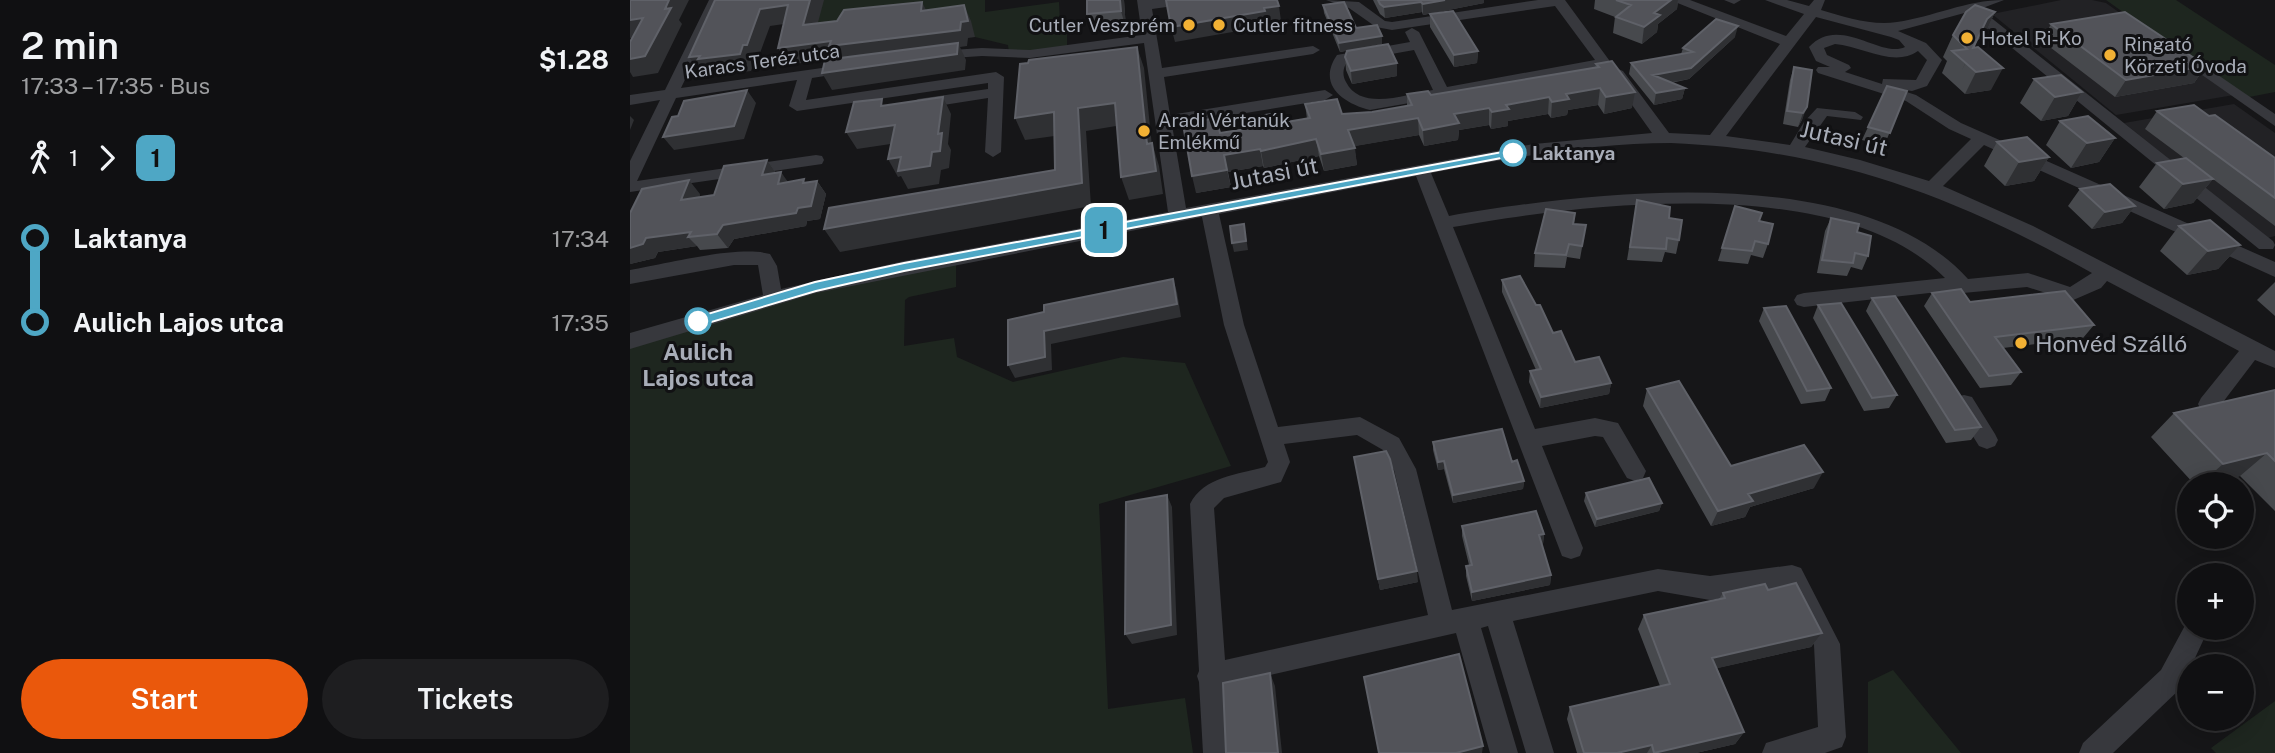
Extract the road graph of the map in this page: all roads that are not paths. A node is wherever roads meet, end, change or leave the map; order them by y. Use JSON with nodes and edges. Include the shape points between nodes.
{"nodes":[{"id":1,"x":716,"y":0,"type":"edge"},
{"id":2,"x":1188,"y":0,"type":"edge"},
{"id":3,"x":1333,"y":0,"type":"edge"},
{"id":4,"x":1558,"y":0,"type":"edge"},
{"id":5,"x":1677,"y":0,"type":"edge"},
{"id":6,"x":1772,"y":0,"type":"edge"},
{"id":7,"x":1822,"y":0,"type":"edge"},
{"id":8,"x":1997,"y":0,"type":"edge"},
{"id":9,"x":1144,"y":3,"type":"edge"},
{"id":10,"x":1970,"y":7,"type":"junction"},
{"id":11,"x":1811,"y":12,"type":"junction"},
{"id":12,"x":1408,"y":24,"type":"junction"},
{"id":13,"x":1868,"y":27,"type":"junction"},
{"id":14,"x":1904,"y":37,"type":"junction"},
{"id":15,"x":1150,"y":38,"type":"junction"},
{"id":16,"x":1788,"y":42,"type":"junction"},
{"id":17,"x":1419,"y":45,"type":"junction"},
{"id":18,"x":1313,"y":50,"type":"dead end"},
{"id":19,"x":2175,"y":50,"type":"edge"},
{"id":20,"x":1009,"y":54,"type":"junction"},
{"id":21,"x":926,"y":57,"type":"edge"},
{"id":22,"x":1601,"y":65,"type":"junction"},
{"id":23,"x":860,"y":66,"type":"edge"},
{"id":24,"x":1823,"y":70,"type":"dead end"},
{"id":25,"x":1157,"y":73,"type":"junction"},
{"id":26,"x":806,"y":74,"type":"junction"},
{"id":27,"x":996,"y":85,"type":"junction"},
{"id":28,"x":2072,"y":90,"type":"junction"},
{"id":29,"x":2052,"y":92,"type":"edge"},
{"id":30,"x":671,"y":93,"type":"junction"},
{"id":31,"x":1442,"y":93,"type":"junction"},
{"id":32,"x":1325,"y":95,"type":"dead end"},
{"id":33,"x":630,"y":100,"type":"edge"},
{"id":34,"x":867,"y":112,"type":"edge"},
{"id":35,"x":1855,"y":117,"type":"dead end"},
{"id":36,"x":1164,"y":121,"type":"junction"},
{"id":37,"x":2275,"y":121,"type":"edge"},
{"id":38,"x":1664,"y":138,"type":"junction"},
{"id":39,"x":1982,"y":138,"type":"junction"},
{"id":40,"x":1715,"y":139,"type":"junction"},
{"id":41,"x":1795,"y":150,"type":"junction"},
{"id":42,"x":993,"y":152,"type":"dead end"},
{"id":43,"x":816,"y":160,"type":"dead end"},
{"id":44,"x":1422,"y":171,"type":"junction"},
{"id":45,"x":630,"y":178,"type":"edge"},
{"id":46,"x":630,"y":187,"type":"edge"},
{"id":47,"x":1932,"y":188,"type":"junction"},
{"id":48,"x":1209,"y":210,"type":"junction"},
{"id":49,"x":1178,"y":216,"type":"junction"},
{"id":50,"x":1443,"y":223,"type":"junction"},
{"id":51,"x":2271,"y":244,"type":"edge"},
{"id":52,"x":2234,"y":252,"type":"junction"},
{"id":53,"x":2275,"y":270,"type":"edge"},
{"id":54,"x":2105,"y":271,"type":"junction"},
{"id":55,"x":630,"y":277,"type":"edge"},
{"id":56,"x":1960,"y":283,"type":"junction"},
{"id":57,"x":1891,"y":291,"type":"junction"},
{"id":58,"x":773,"y":299,"type":"junction"},
{"id":59,"x":1804,"y":300,"type":"dead end"},
{"id":60,"x":1906,"y":314,"type":"edge"},
{"id":61,"x":630,"y":341,"type":"edge"},
{"id":62,"x":2252,"y":349,"type":"junction"},
{"id":63,"x":2275,"y":360,"type":"edge"},
{"id":64,"x":1950,"y":383,"type":"edge"},
{"id":65,"x":2209,"y":404,"type":"edge"},
{"id":66,"x":1270,"y":438,"type":"junction"},
{"id":67,"x":1528,"y":439,"type":"junction"},
{"id":68,"x":1987,"y":440,"type":"dead end"},
{"id":69,"x":1635,"y":471,"type":"dead end"},
{"id":70,"x":1571,"y":548,"type":"dead end"},
{"id":71,"x":1497,"y":612,"type":"junction"},
{"id":72,"x":1454,"y":621,"type":"junction"},
{"id":73,"x":2190,"y":640,"type":"edge"},
{"id":74,"x":1210,"y":676,"type":"junction"},
{"id":75,"x":1217,"y":753,"type":"edge"},
{"id":76,"x":1504,"y":753,"type":"edge"},
{"id":77,"x":1540,"y":753,"type":"edge"},
{"id":78,"x":1776,"y":753,"type":"edge"},
{"id":79,"x":2093,"y":753,"type":"edge"}],
"edges":[{"from":1,"to":30,"type":"street"},
{"from":2,"to":9,"type":"street"},
{"from":3,"to":12,"type":"street","via":[[1354,5],[1381,24]]},
{"from":4,"to":12,"type":"street"},
{"from":4,"to":22,"type":"street","via":[[1602,60]]},
{"from":5,"to":16,"type":"street"},
{"from":6,"to":11,"type":"street"},
{"from":7,"to":11,"type":"street"},
{"from":8,"to":10,"type":"street"},
{"from":9,"to":15,"type":"street"},
{"from":10,"to":13,"type":"street","via":[[1904,27]]},
{"from":10,"to":28,"type":"street"},
{"from":11,"to":13,"type":"street"},
{"from":11,"to":16,"type":"street"},
{"from":12,"to":17,"type":"street"},
{"from":13,"to":14,"type":"street"},
{"from":14,"to":14,"type":"street","via":[[1913,48],[1904,54],[1837,40],[1823,42],[1816,52],[1834,64],[1912,86],[1922,83],[1935,60],[1924,46]]},
{"from":15,"to":20,"type":"street"},
{"from":15,"to":25,"type":"street"},
{"from":16,"to":40,"type":"street"},
{"from":17,"to":31,"type":"street"},
{"from":17,"to":31,"type":"street","via":[[1342,58],[1336,73],[1343,92],[1370,105]]},
{"from":18,"to":25,"type":"street"},
{"from":19,"to":37,"type":"street"},
{"from":20,"to":21,"type":"street"},
{"from":20,"to":27,"type":"street","via":[[1000,62]]},
{"from":22,"to":31,"type":"street"},
{"from":22,"to":38,"type":"street","via":[[1613,68]]},
{"from":23,"to":26,"type":"street","name":"Karacs Teréz utca"},
{"from":24,"to":39,"type":"street","via":[[1911,98]]},
{"from":25,"to":36,"type":"street"},
{"from":26,"to":27,"type":"street","via":[[797,106]]},
{"from":26,"to":30,"type":"street","name":"Karacs Teréz utca"},
{"from":27,"to":34,"type":"street"},
{"from":27,"to":42,"type":"street"},
{"from":28,"to":29,"type":"street"},
{"from":28,"to":51,"type":"street"},
{"from":30,"to":33,"type":"street","name":"Karacs Teréz utca"},
{"from":30,"to":45,"type":"street"},
{"from":32,"to":36,"type":"street"},
{"from":35,"to":41,"type":"street","via":[[1823,111]]},
{"from":36,"to":49,"type":"street"},
{"from":38,"to":40,"type":"street","name":"Jutasi út"},
{"from":38,"to":44,"type":"street","name":"Jutasi út","via":[[1581,142]]},
{"from":39,"to":47,"type":"street"},
{"from":39,"to":52,"type":"street"},
{"from":40,"to":41,"type":"street","name":"Jutasi út"},
{"from":41,"to":47,"type":"street","name":"Jutasi út"},
{"from":43,"to":46,"type":"street"},
{"from":44,"to":48,"type":"street","name":"Jutasi út"},
{"from":44,"to":50,"type":"street"},
{"from":47,"to":54,"type":"street","name":"Jutasi út","via":[[2026,229]]},
{"from":48,"to":49,"type":"street","name":"Jutasi út"},
{"from":48,"to":66,"type":"street","via":[[1234,325]]},
{"from":49,"to":58,"type":"street","name":"Jutasi út","via":[[904,267]]},
{"from":50,"to":56,"type":"street","via":[[1586,202],[1748,200],[1802,207],[1888,230],[1922,248]]},
{"from":50,"to":67,"type":"street"},
{"from":51,"to":52,"type":"street"},
{"from":52,"to":53,"type":"street"},
{"from":54,"to":56,"type":"street","via":[[2094,283],[2071,294],[2028,280]]},
{"from":54,"to":62,"type":"street","name":"Jutasi út"},
{"from":55,"to":58,"type":"street","via":[[734,258],[764,258]]},
{"from":56,"to":57,"type":"street"},
{"from":57,"to":59,"type":"street"},
{"from":57,"to":60,"type":"street"},
{"from":58,"to":61,"type":"street","name":"Jutasi út"},
{"from":62,"to":63,"type":"street","name":"Jutasi út"},
{"from":62,"to":65,"type":"street"},
{"from":64,"to":68,"type":"street"},
{"from":66,"to":72,"type":"street","via":[[1360,426],[1391,444],[1405,468]]},
{"from":66,"to":74,"type":"street","via":[[1279,462],[1273,475],[1217,490],[1202,504]]},
{"from":67,"to":69,"type":"street","via":[[1595,427],[1610,429]]},
{"from":67,"to":70,"type":"street"},
{"from":71,"to":72,"type":"street"},
{"from":71,"to":77,"type":"street"},
{"from":71,"to":78,"type":"street","via":[[1658,580],[1710,589],[1792,576],[1827,644],[1832,737]]},
{"from":72,"to":74,"type":"street"},
{"from":72,"to":76,"type":"street"},
{"from":73,"to":79,"type":"street","via":[[2171,678]]},
{"from":74,"to":75,"type":"street"}]}
